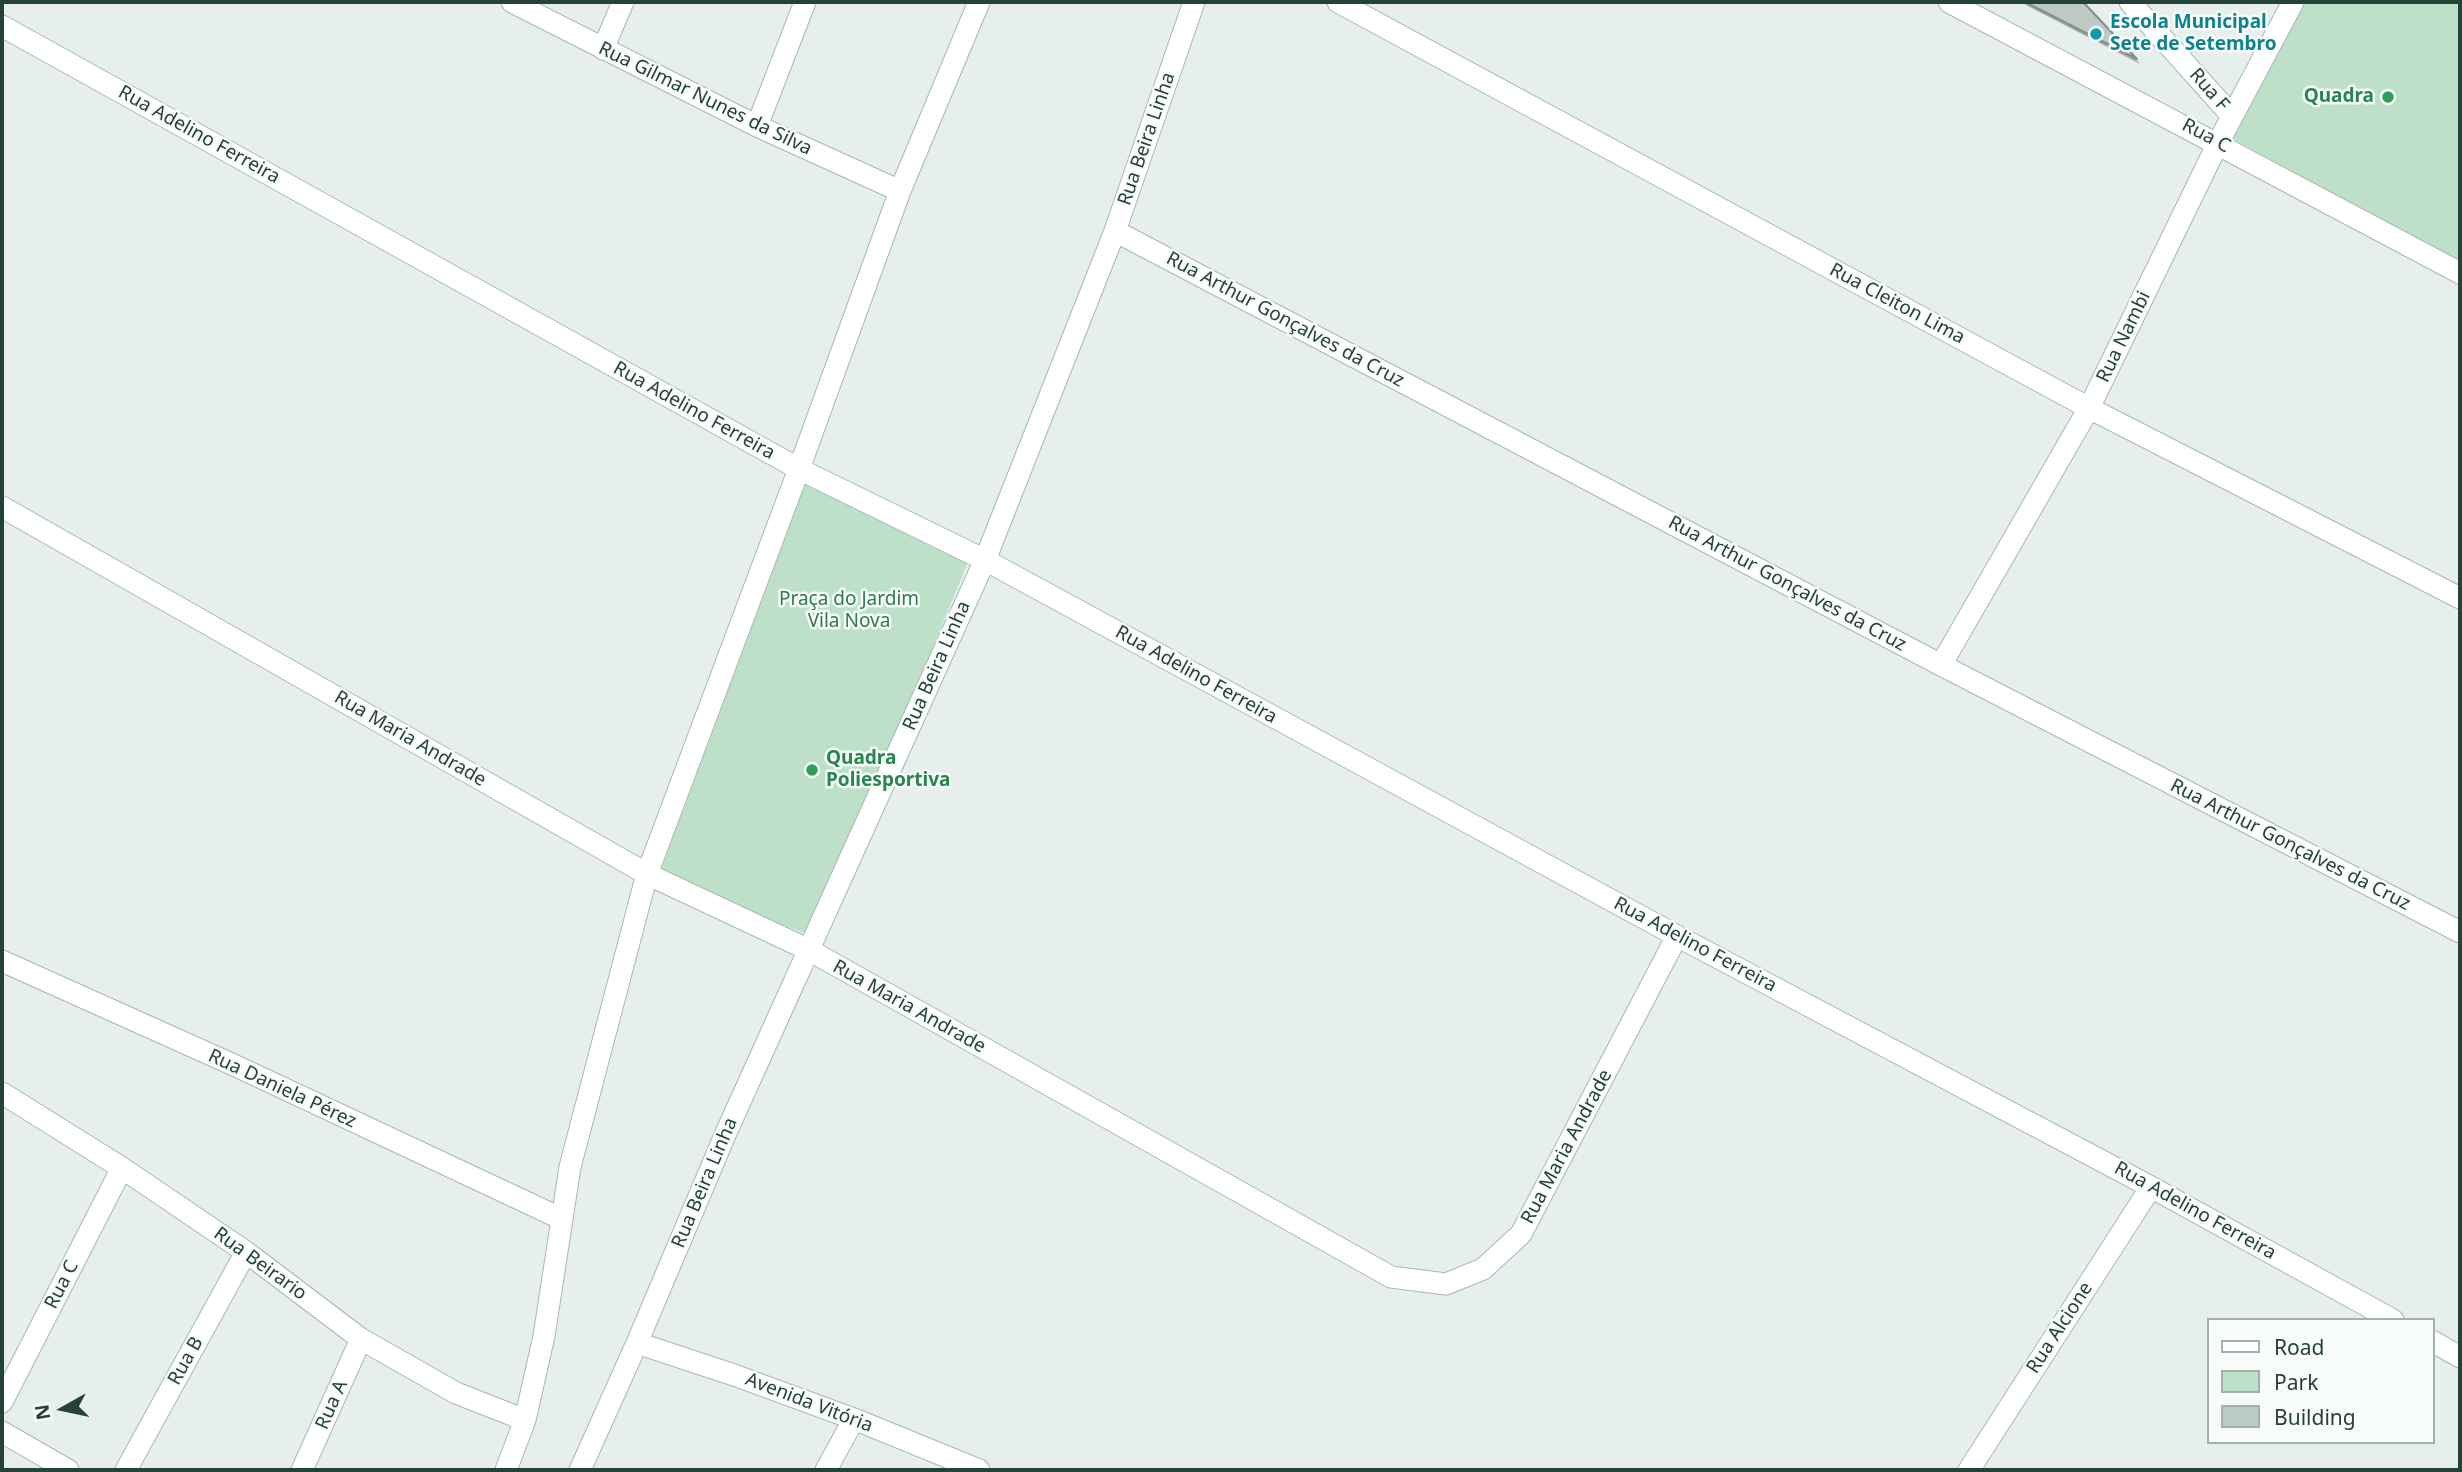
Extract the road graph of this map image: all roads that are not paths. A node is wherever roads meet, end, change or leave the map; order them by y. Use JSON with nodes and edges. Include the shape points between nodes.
{"nodes":[{"id":1,"x":512,"y":2,"type":"edge"},
{"id":2,"x":622,"y":2,"type":"edge"},
{"id":3,"x":805,"y":2,"type":"edge"},
{"id":4,"x":979,"y":2,"type":"edge"},
{"id":5,"x":1194,"y":2,"type":"edge"},
{"id":6,"x":1338,"y":2,"type":"edge"},
{"id":7,"x":1950,"y":2,"type":"edge"},
{"id":8,"x":2130,"y":2,"type":"edge"},
{"id":9,"x":2294,"y":2,"type":"edge"},
{"id":10,"x":2,"y":26,"type":"edge"},
{"id":11,"x":603,"y":49,"type":"junction"},
{"id":12,"x":2232,"y":116,"type":"junction"},
{"id":13,"x":757,"y":126,"type":"junction"},
{"id":14,"x":2218,"y":143,"type":"junction"},
{"id":15,"x":900,"y":191,"type":"junction"},
{"id":16,"x":1115,"y":231,"type":"junction"},
{"id":17,"x":2460,"y":273,"type":"edge"},
{"id":18,"x":2089,"y":408,"type":"junction"},
{"id":19,"x":799,"y":469,"type":"junction"},
{"id":20,"x":2,"y":507,"type":"edge"},
{"id":21,"x":985,"y":560,"type":"junction"},
{"id":22,"x":2460,"y":598,"type":"edge"},
{"id":23,"x":1941,"y":665,"type":"junction"},
{"id":24,"x":647,"y":874,"type":"junction"},
{"id":25,"x":2460,"y":932,"type":"edge"},
{"id":26,"x":1677,"y":936,"type":"junction"},
{"id":27,"x":809,"y":950,"type":"junction"},
{"id":28,"x":2,"y":961,"type":"edge"},
{"id":29,"x":2,"y":1093,"type":"edge"},
{"id":30,"x":122,"y":1168,"type":"junction"},
{"id":31,"x":2151,"y":1187,"type":"junction"},
{"id":32,"x":562,"y":1219,"type":"junction"},
{"id":33,"x":246,"y":1252,"type":"junction"},
{"id":34,"x":2389,"y":1318,"type":"edge"},
{"id":35,"x":361,"y":1339,"type":"junction"},
{"id":36,"x":2434,"y":1342,"type":"edge"},
{"id":37,"x":637,"y":1343,"type":"junction"},
{"id":38,"x":2460,"y":1357,"type":"edge"},
{"id":39,"x":2,"y":1402,"type":"edge"},
{"id":40,"x":854,"y":1419,"type":"junction"},
{"id":41,"x":524,"y":1420,"type":"junction"},
{"id":42,"x":2,"y":1432,"type":"edge"},
{"id":43,"x":68,"y":1470,"type":"edge"},
{"id":44,"x":126,"y":1470,"type":"edge"},
{"id":45,"x":302,"y":1470,"type":"edge"},
{"id":46,"x":506,"y":1470,"type":"edge"},
{"id":47,"x":580,"y":1470,"type":"edge"},
{"id":48,"x":826,"y":1470,"type":"edge"},
{"id":49,"x":979,"y":1470,"type":"edge"},
{"id":50,"x":1969,"y":1470,"type":"edge"}],
"edges":[{"from":1,"to":11,"type":"street","name":"Rua Gilmar Nunes da Silva"},
{"from":2,"to":11,"type":"street"},
{"from":3,"to":13,"type":"street"},
{"from":4,"to":15,"type":"street"},
{"from":5,"to":16,"type":"street","name":"Rua Beira Linha"},
{"from":6,"to":18,"type":"street","name":"Rua Cleiton Lima"},
{"from":7,"to":14,"type":"street","name":"Rua C"},
{"from":8,"to":12,"type":"street","name":"Rua F"},
{"from":9,"to":12,"type":"street","name":"Rua Nambi"},
{"from":10,"to":19,"type":"street","name":"Rua Adelino Ferreira"},
{"from":11,"to":13,"type":"street","name":"Rua Gilmar Nunes da Silva"},
{"from":12,"to":14,"type":"street","name":"Rua Nambi"},
{"from":13,"to":15,"type":"street","name":"Rua Gilmar Nunes da Silva"},
{"from":14,"to":17,"type":"street","name":"Rua C"},
{"from":14,"to":18,"type":"street","name":"Rua Nambi"},
{"from":15,"to":19,"type":"street"},
{"from":16,"to":21,"type":"street","name":"Rua Beira Linha"},
{"from":16,"to":23,"type":"street","name":"Rua Arthur Gonçalves da Cruz"},
{"from":18,"to":22,"type":"street","name":"Rua Cleiton Lima"},
{"from":18,"to":23,"type":"street","name":"Rua Nambi"},
{"from":19,"to":21,"type":"street","name":"Rua Adelino Ferreira"},
{"from":19,"to":24,"type":"street"},
{"from":20,"to":24,"type":"street","name":"Rua Maria Andrade"},
{"from":21,"to":26,"type":"street","name":"Rua Adelino Ferreira"},
{"from":21,"to":27,"type":"street","name":"Rua Beira Linha"},
{"from":23,"to":25,"type":"street","name":"Rua Arthur Gonçalves da Cruz"},
{"from":24,"to":27,"type":"street","name":"Rua Maria Andrade"},
{"from":24,"to":32,"type":"street","via":[[570,1167]]},
{"from":26,"to":27,"type":"street","name":"Rua Maria Andrade","via":[[1521,1234],[1483,1269],[1446,1284],[1391,1277]]},
{"from":26,"to":31,"type":"street","name":"Rua Adelino Ferreira"},
{"from":27,"to":37,"type":"street","name":"Rua Beira Linha"},
{"from":28,"to":32,"type":"street","name":"Rua Daniela Pérez"},
{"from":29,"to":30,"type":"street","name":"Rua Beirario"},
{"from":30,"to":33,"type":"street","name":"Rua Beirario"},
{"from":30,"to":39,"type":"street","name":"Rua C"},
{"from":31,"to":34,"type":"street","name":"Rua Adelino Ferreira"},
{"from":31,"to":50,"type":"street","name":"Rua Alcione"},
{"from":32,"to":41,"type":"street","via":[[544,1336]]},
{"from":33,"to":35,"type":"street","name":"Rua Beirario"},
{"from":33,"to":44,"type":"street","name":"Rua B"},
{"from":35,"to":41,"type":"street","name":"Rua Beirario","via":[[456,1393]]},
{"from":35,"to":45,"type":"street","name":"Rua A"},
{"from":36,"to":38,"type":"street"},
{"from":37,"to":40,"type":"street","name":"Avenida Vitória"},
{"from":37,"to":47,"type":"street","name":"Rua Beira Linha"},
{"from":40,"to":48,"type":"street"},
{"from":40,"to":49,"type":"street","name":"Avenida Vitória"},
{"from":41,"to":46,"type":"street"},
{"from":42,"to":43,"type":"street"}]}
